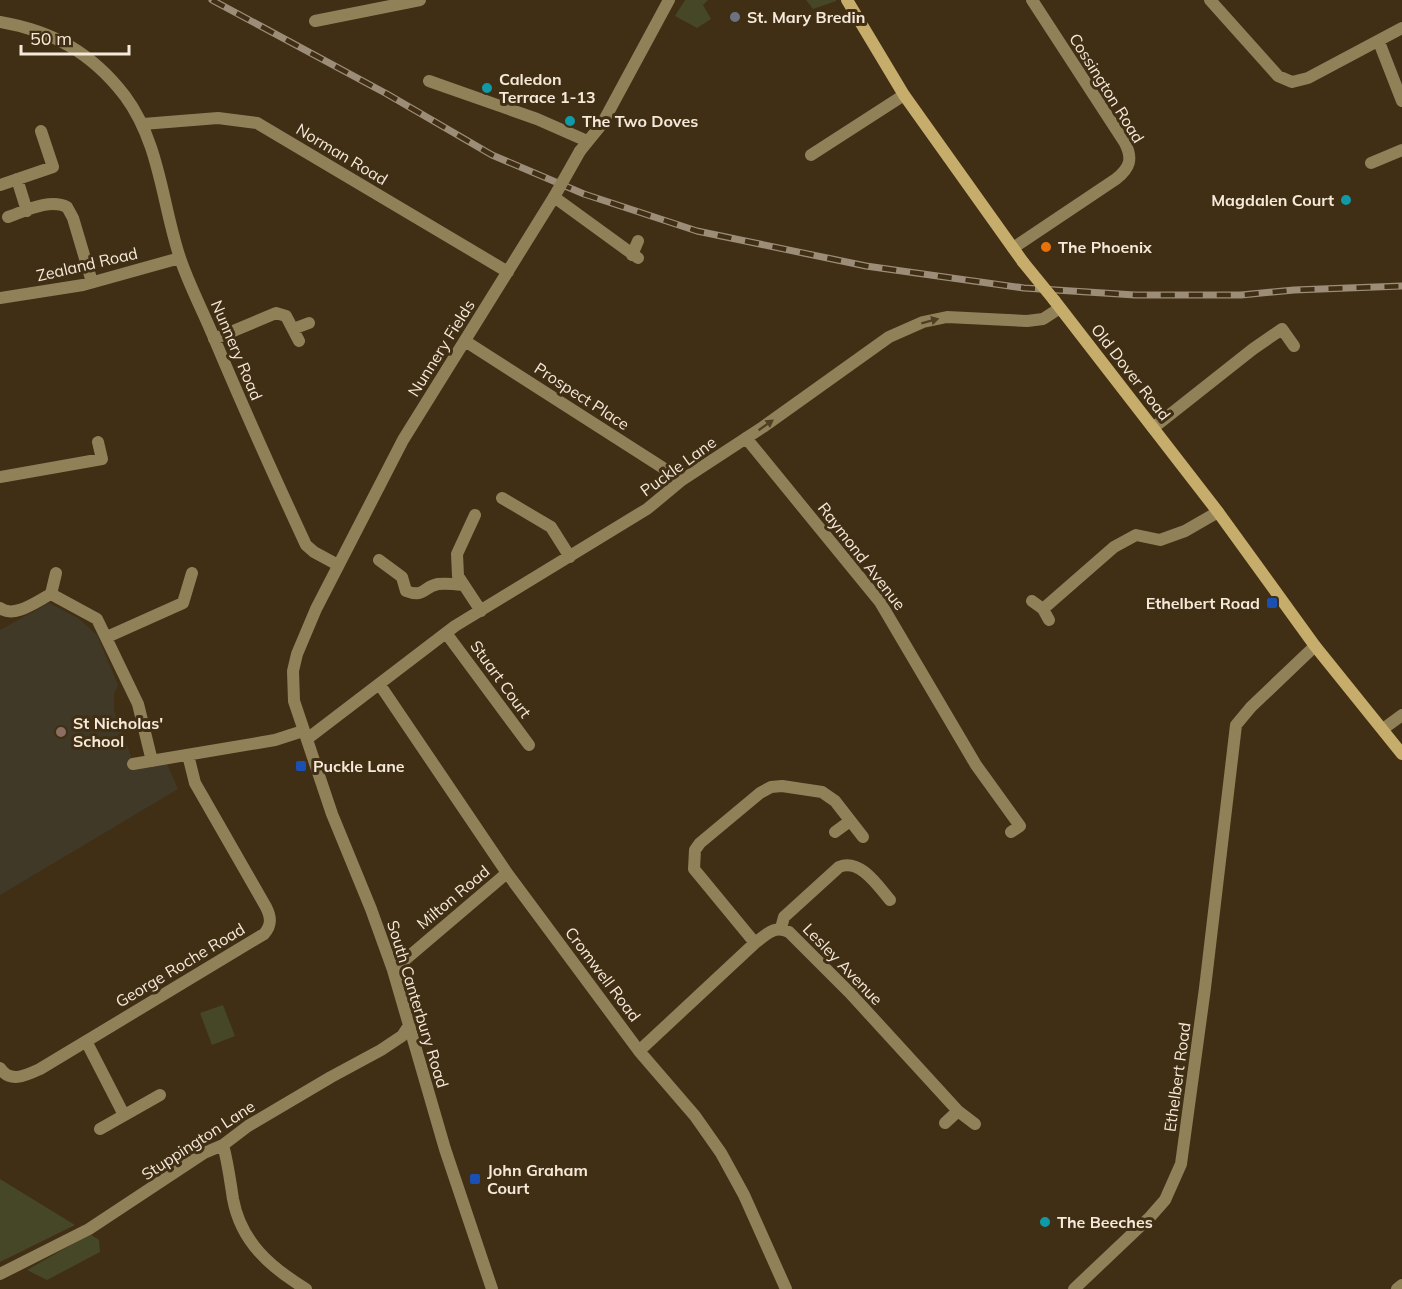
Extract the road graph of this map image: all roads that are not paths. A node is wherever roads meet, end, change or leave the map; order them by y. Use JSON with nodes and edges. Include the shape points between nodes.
{"nodes":[{"id":1,"x":420,"y":0,"type":"edge"},
{"id":2,"x":669,"y":0,"type":"edge"},
{"id":3,"x":847,"y":0,"type":"edge"},
{"id":4,"x":1032,"y":0,"type":"edge"},
{"id":5,"x":1210,"y":0,"type":"edge"},
{"id":6,"x":315,"y":21,"type":"dead end"},
{"id":7,"x":0,"y":22,"type":"edge"},
{"id":8,"x":1402,"y":28,"type":"edge"},
{"id":9,"x":1378,"y":42,"type":"junction"},
{"id":10,"x":429,"y":81,"type":"dead end"},
{"id":11,"x":904,"y":95,"type":"junction"},
{"id":12,"x":1402,"y":101,"type":"edge"},
{"id":13,"x":143,"y":124,"type":"junction"},
{"id":14,"x":41,"y":131,"type":"dead end"},
{"id":15,"x":584,"y":146,"type":"junction"},
{"id":16,"x":1402,"y":150,"type":"edge"},
{"id":17,"x":811,"y":155,"type":"dead end"},
{"id":18,"x":1371,"y":163,"type":"dead end"},
{"id":19,"x":17,"y":179,"type":"junction"},
{"id":20,"x":0,"y":185,"type":"edge"},
{"id":21,"x":554,"y":196,"type":"junction"},
{"id":22,"x":27,"y":211,"type":"junction"},
{"id":23,"x":8,"y":217,"type":"dead end"},
{"id":24,"x":638,"y":241,"type":"dead end"},
{"id":25,"x":1013,"y":248,"type":"junction"},
{"id":26,"x":180,"y":258,"type":"junction"},
{"id":27,"x":508,"y":272,"type":"junction"},
{"id":28,"x":92,"y":282,"type":"junction"},
{"id":29,"x":0,"y":298,"type":"edge"},
{"id":30,"x":1057,"y":304,"type":"junction"},
{"id":31,"x":309,"y":322,"type":"dead end"},
{"id":32,"x":293,"y":329,"type":"junction"},
{"id":33,"x":214,"y":339,"type":"junction"},
{"id":34,"x":299,"y":341,"type":"dead end"},
{"id":35,"x":465,"y":341,"type":"junction"},
{"id":36,"x":1294,"y":346,"type":"dead end"},
{"id":37,"x":1153,"y":428,"type":"junction"},
{"id":38,"x":746,"y":438,"type":"junction"},
{"id":39,"x":98,"y":442,"type":"dead end"},
{"id":40,"x":0,"y":477,"type":"edge"},
{"id":41,"x":682,"y":480,"type":"junction"},
{"id":42,"x":502,"y":498,"type":"dead end"},
{"id":43,"x":1218,"y":512,"type":"junction"},
{"id":44,"x":475,"y":515,"type":"dead end"},
{"id":45,"x":570,"y":557,"type":"junction"},
{"id":46,"x":379,"y":560,"type":"dead end"},
{"id":47,"x":338,"y":565,"type":"junction"},
{"id":48,"x":56,"y":573,"type":"dead end"},
{"id":49,"x":192,"y":573,"type":"dead end"},
{"id":50,"x":463,"y":585,"type":"junction"},
{"id":51,"x":51,"y":594,"type":"junction"},
{"id":52,"x":1032,"y":601,"type":"dead end"},
{"id":53,"x":0,"y":608,"type":"edge"},
{"id":54,"x":481,"y":611,"type":"junction"},
{"id":55,"x":446,"y":633,"type":"junction"},
{"id":56,"x":107,"y":637,"type":"junction"},
{"id":57,"x":1316,"y":646,"type":"junction"},
{"id":58,"x":380,"y":685,"type":"junction"},
{"id":59,"x":1402,"y":715,"type":"edge"},
{"id":60,"x":1383,"y":729,"type":"junction"},
{"id":61,"x":305,"y":735,"type":"junction"},
{"id":62,"x":529,"y":746,"type":"dead end"},
{"id":63,"x":1402,"y":754,"type":"edge"},
{"id":64,"x":188,"y":755,"type":"junction"},
{"id":65,"x":152,"y":761,"type":"junction"},
{"id":66,"x":132,"y":764,"type":"dead end"},
{"id":67,"x":850,"y":821,"type":"junction"},
{"id":68,"x":835,"y":832,"type":"dead end"},
{"id":69,"x":1011,"y":832,"type":"dead end"},
{"id":70,"x":862,"y":837,"type":"dead end"},
{"id":71,"x":507,"y":873,"type":"junction"},
{"id":72,"x":890,"y":900,"type":"dead end"},
{"id":73,"x":781,"y":928,"type":"junction"},
{"id":74,"x":755,"y":943,"type":"junction"},
{"id":75,"x":393,"y":970,"type":"junction"},
{"id":76,"x":408,"y":1027,"type":"junction"},
{"id":77,"x":86,"y":1041,"type":"junction"},
{"id":78,"x":639,"y":1051,"type":"junction"},
{"id":79,"x":0,"y":1068,"type":"edge"},
{"id":80,"x":160,"y":1095,"type":"dead end"},
{"id":81,"x":958,"y":1111,"type":"junction"},
{"id":82,"x":124,"y":1115,"type":"junction"},
{"id":83,"x":945,"y":1123,"type":"dead end"},
{"id":84,"x":975,"y":1124,"type":"dead end"},
{"id":85,"x":100,"y":1129,"type":"dead end"},
{"id":86,"x":223,"y":1145,"type":"junction"},
{"id":87,"x":0,"y":1274,"type":"edge"},
{"id":88,"x":306,"y":1289,"type":"edge"},
{"id":89,"x":492,"y":1289,"type":"edge"},
{"id":90,"x":786,"y":1289,"type":"edge"},
{"id":91,"x":1074,"y":1289,"type":"edge"}],
"edges":[{"from":1,"to":6,"type":"street"},
{"from":2,"to":15,"type":"street","name":"Nunnery Fields","via":[[602,124]]},
{"from":3,"to":11,"type":"street","name":"Old Dover Road"},
{"from":4,"to":25,"type":"street","name":"Cossington Road","via":[[1125,143],[1130,162],[1116,179]]},
{"from":5,"to":9,"type":"street","via":[[1278,76],[1292,81],[1308,78]]},
{"from":7,"to":13,"type":"street","name":"Nunnery Road","via":[[44,33],[75,48],[105,73]]},
{"from":8,"to":9,"type":"street"},
{"from":9,"to":12,"type":"street"},
{"from":10,"to":15,"type":"street","via":[[537,119]]},
{"from":11,"to":17,"type":"street"},
{"from":11,"to":25,"type":"street","name":"Old Dover Road"},
{"from":13,"to":26,"type":"street","name":"Nunnery Road"},
{"from":13,"to":27,"type":"street","name":"Norman Road","via":[[218,118],[257,123]]},
{"from":14,"to":19,"type":"street","via":[[53,167]]},
{"from":15,"to":21,"type":"street","name":"Nunnery Fields","bridge":true},
{"from":16,"to":18,"type":"street"},
{"from":19,"to":20,"type":"street"},
{"from":19,"to":22,"type":"street"},
{"from":21,"to":24,"type":"street","via":[[635,257]]},
{"from":21,"to":27,"type":"street","name":"Nunnery Fields"},
{"from":22,"to":23,"type":"street"},
{"from":22,"to":28,"type":"street","via":[[57,203],[67,207]]},
{"from":25,"to":30,"type":"street","name":"Old Dover Road","bridge":true},
{"from":26,"to":28,"type":"street","name":"Zealand Road"},
{"from":26,"to":33,"type":"street","name":"Nunnery Road"},
{"from":27,"to":35,"type":"street","name":"Nunnery Fields"},
{"from":28,"to":29,"type":"street","name":"Zealand Road"},
{"from":30,"to":37,"type":"street","name":"Old Dover Road"},
{"from":38,"to":30,"type":"street","name":"Puckle Lane","one_way":true,"via":[[889,337],[923,322],[947,317],[1043,319]]},
{"from":31,"to":32,"type":"street"},
{"from":32,"to":33,"type":"street","via":[[286,316],[276,313]]},
{"from":32,"to":34,"type":"street"},
{"from":33,"to":47,"type":"street","name":"Nunnery Road","via":[[306,545]]},
{"from":35,"to":41,"type":"street","name":"Prospect Place"},
{"from":35,"to":47,"type":"street","name":"Nunnery Fields","via":[[403,440]]},
{"from":36,"to":37,"type":"street","via":[[1282,329]]},
{"from":37,"to":43,"type":"street","name":"Old Dover Road"},
{"from":38,"to":41,"type":"street","name":"Puckle Lane"},
{"from":38,"to":69,"type":"street","name":"Raymond Avenue","via":[[880,602],[972,767],[1020,826]]},
{"from":39,"to":40,"type":"street","via":[[102,459]]},
{"from":41,"to":45,"type":"street","name":"Puckle Lane","via":[[647,509]]},
{"from":42,"to":45,"type":"street","via":[[550,526]]},
{"from":43,"to":52,"type":"street","via":[[1160,540],[1136,536],[1114,547],[1046,614]]},
{"from":43,"to":57,"type":"street","name":"Old Dover Road"},
{"from":44,"to":50,"type":"street","via":[[457,554],[458,576]]},
{"from":45,"to":54,"type":"street","name":"Puckle Lane"},
{"from":46,"to":50,"type":"street","via":[[402,577],[406,591],[415,595],[435,584]]},
{"from":47,"to":61,"type":"street","name":"Nunnery Fields","via":[[316,609],[293,671],[294,701]]},
{"from":48,"to":51,"type":"street"},
{"from":49,"to":56,"type":"street","via":[[183,603]]},
{"from":50,"to":54,"type":"street"},
{"from":51,"to":53,"type":"street","via":[[14,612]]},
{"from":51,"to":56,"type":"street","via":[[97,619]]},
{"from":54,"to":55,"type":"street","name":"Puckle Lane"},
{"from":55,"to":58,"type":"street","name":"Puckle Lane"},
{"from":55,"to":62,"type":"street","name":"Stuart Court"},
{"from":56,"to":65,"type":"street","via":[[138,704]]},
{"from":57,"to":60,"type":"street","name":"Old Dover Road"},
{"from":57,"to":91,"type":"street","name":"Ethelbert Road","via":[[1236,725],[1181,1164],[1158,1208]]},
{"from":58,"to":61,"type":"street","name":"Puckle Lane"},
{"from":58,"to":71,"type":"street","name":"Cromwell Road"},
{"from":59,"to":60,"type":"street"},
{"from":60,"to":63,"type":"street","name":"Old Dover Road"},
{"from":61,"to":64,"type":"street"},
{"from":61,"to":75,"type":"street","name":"South Canterbury Road"},
{"from":64,"to":65,"type":"street"},
{"from":64,"to":77,"type":"street","name":"George Roche Road","via":[[195,783],[266,907],[270,925],[264,934]]},
{"from":65,"to":66,"type":"street"},
{"from":67,"to":68,"type":"street"},
{"from":67,"to":70,"type":"street"},
{"from":67,"to":74,"type":"street","via":[[835,801],[822,792],[771,787],[700,843],[695,850],[694,869]]},
{"from":71,"to":75,"type":"street","name":"Milton Road"},
{"from":71,"to":78,"type":"street","name":"Cromwell Road"},
{"from":72,"to":73,"type":"street","via":[[871,878],[846,864],[784,917]]},
{"from":73,"to":74,"type":"street","name":"Lesley Avenue"},
{"from":73,"to":81,"type":"street","name":"Lesley Avenue","via":[[850,993]]},
{"from":74,"to":78,"type":"street","name":"Lesley Avenue"},
{"from":75,"to":76,"type":"street","name":"South Canterbury Road"},
{"from":76,"to":86,"type":"street","name":"Stuppington Lane","via":[[381,1050]]},
{"from":76,"to":89,"type":"street","name":"South Canterbury Road"},
{"from":77,"to":79,"type":"street","name":"George Roche Road","via":[[28,1075],[10,1077]]},
{"from":77,"to":82,"type":"street"},
{"from":78,"to":90,"type":"street","name":"Cromwell Road","via":[[695,1116],[720,1153],[744,1195]]},
{"from":80,"to":82,"type":"street"},
{"from":81,"to":83,"type":"street"},
{"from":81,"to":84,"type":"street","name":"Lesley Avenue"},
{"from":82,"to":85,"type":"street"},
{"from":86,"to":87,"type":"street","name":"Stuppington Lane","via":[[204,1153],[79,1234]]},
{"from":86,"to":88,"type":"street","via":[[238,1220],[247,1238],[269,1264]]}]}
